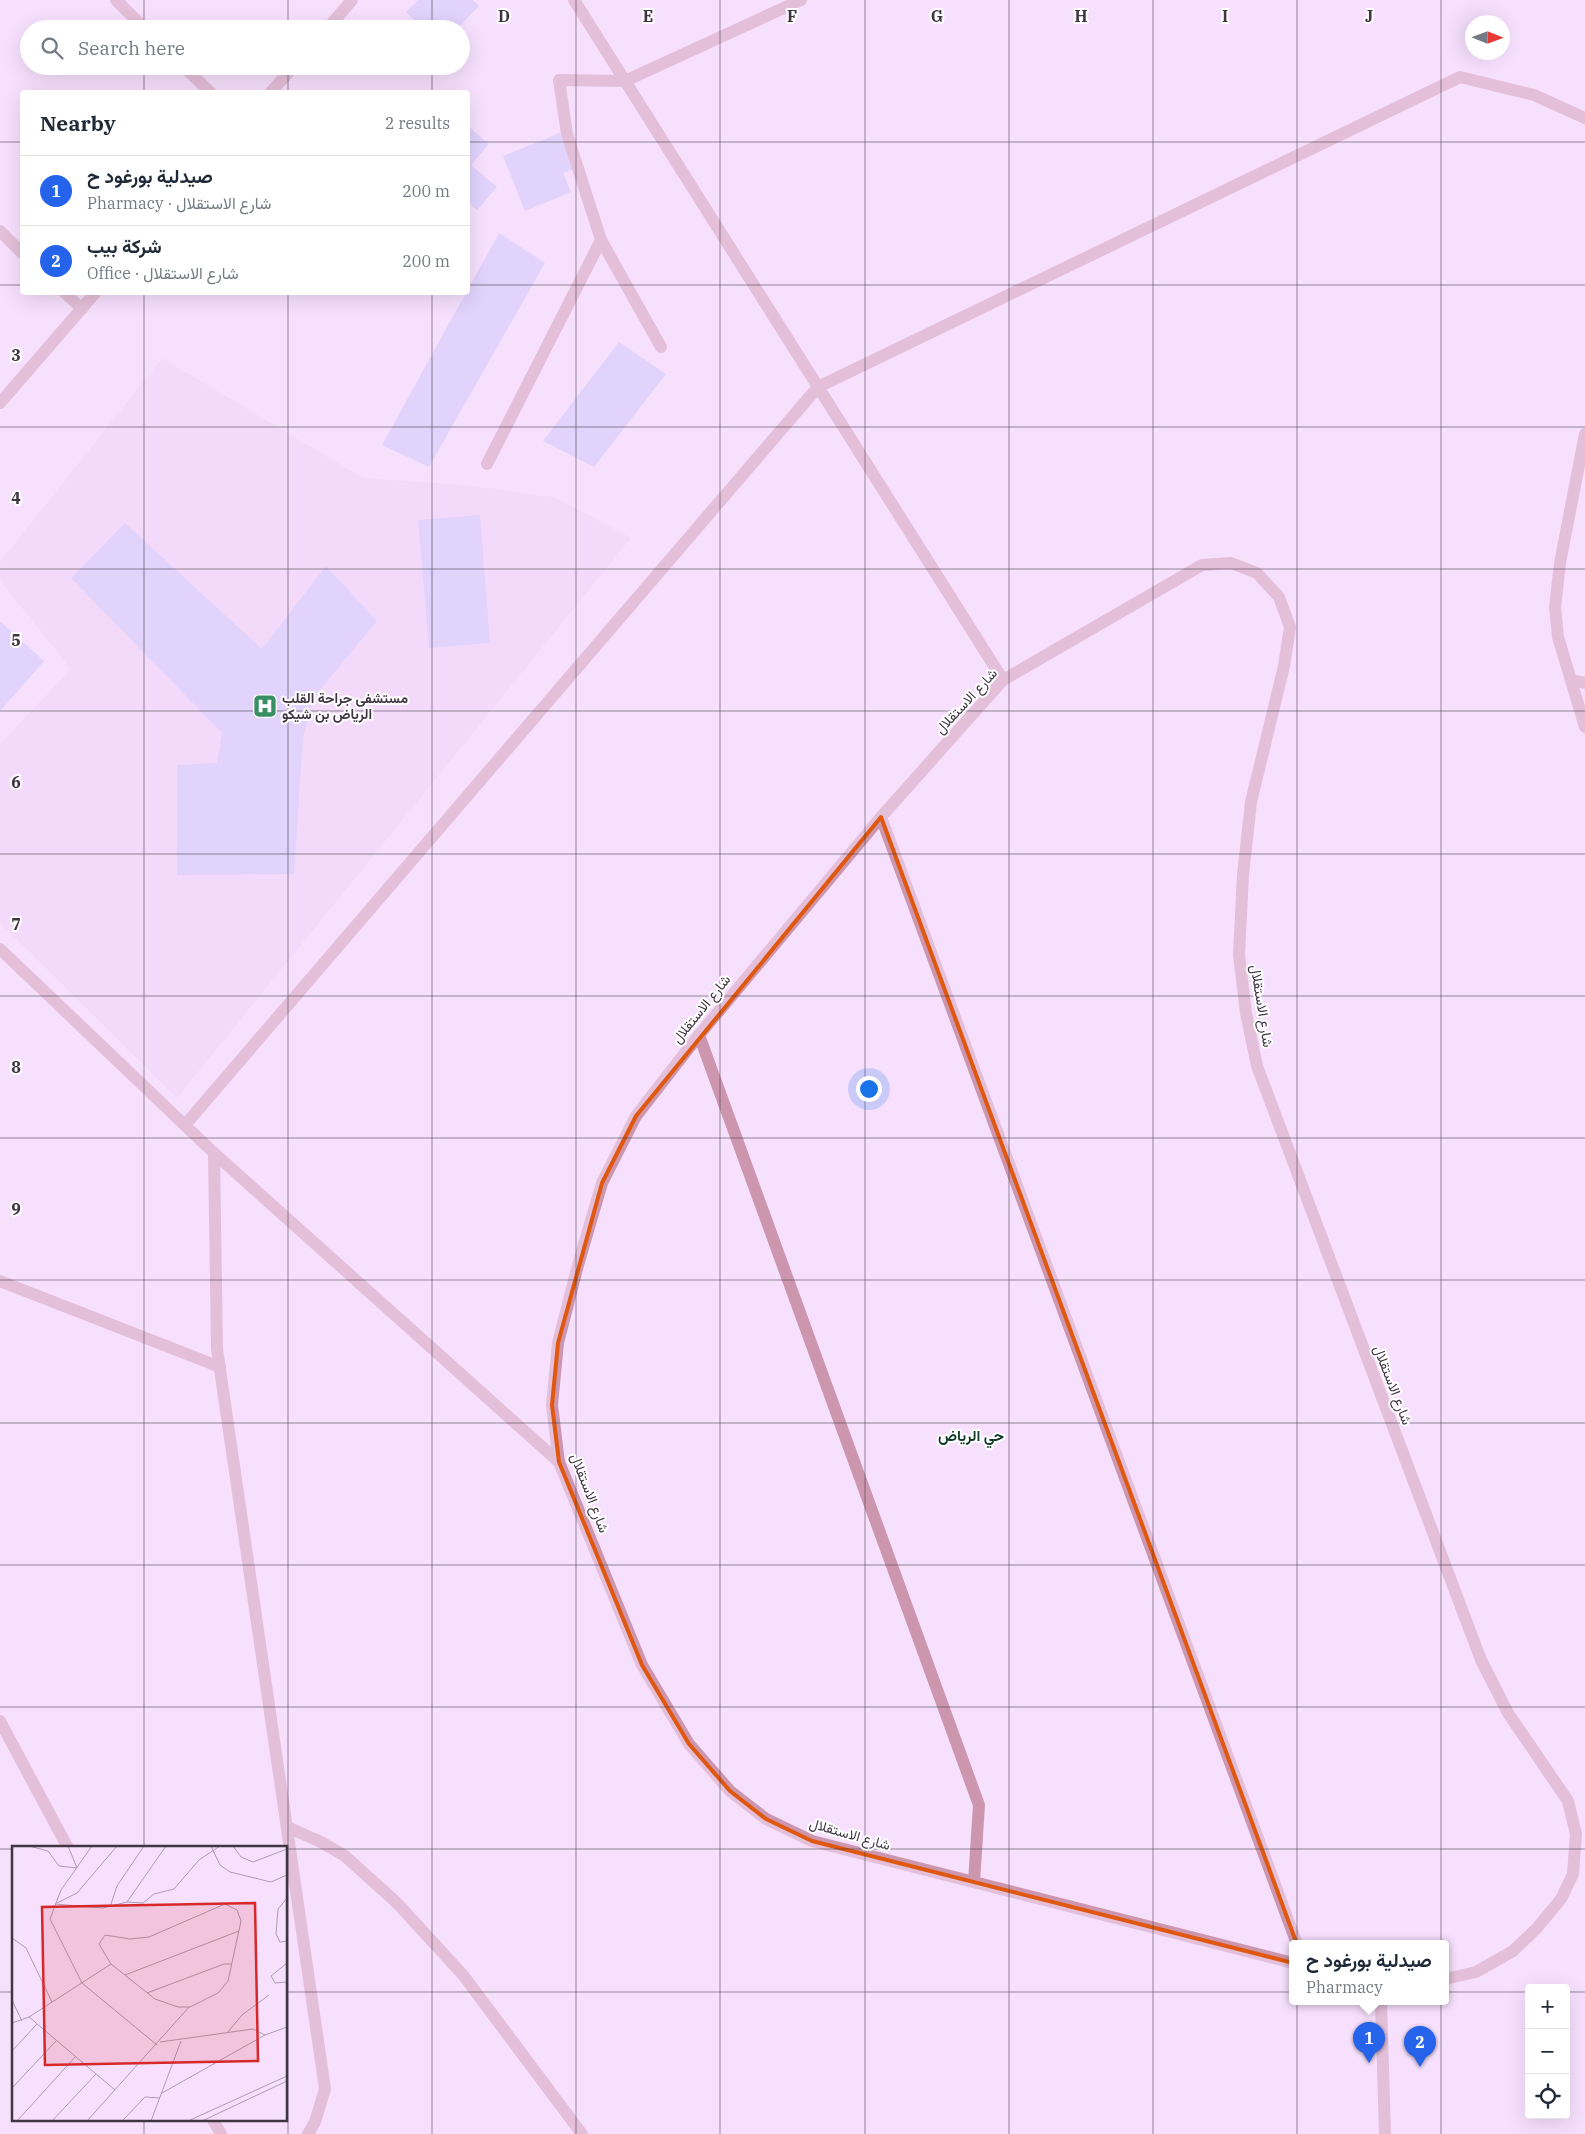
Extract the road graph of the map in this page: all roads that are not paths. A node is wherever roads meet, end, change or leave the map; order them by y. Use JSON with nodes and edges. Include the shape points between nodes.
{"nodes":[{"id":1,"x":116,"y":0,"type":"edge"},
{"id":2,"x":352,"y":0,"type":"edge"},
{"id":3,"x":574,"y":0,"type":"edge"},
{"id":4,"x":800,"y":0,"type":"edge"},
{"id":5,"x":136,"y":20,"type":"edge"},
{"id":6,"x":335,"y":20,"type":"edge"},
{"id":7,"x":192,"y":75,"type":"edge"},
{"id":8,"x":286,"y":75,"type":"edge"},
{"id":9,"x":625,"y":81,"type":"junction"},
{"id":10,"x":208,"y":90,"type":"edge"},
{"id":11,"x":273,"y":90,"type":"edge"},
{"id":12,"x":1585,"y":118,"type":"edge"},
{"id":13,"x":0,"y":231,"type":"edge"},
{"id":14,"x":601,"y":240,"type":"junction"},
{"id":15,"x":20,"y":251,"type":"edge"},
{"id":16,"x":67,"y":295,"type":"edge"},
{"id":17,"x":94,"y":295,"type":"edge"},
{"id":18,"x":82,"y":309,"type":"junction"},
{"id":19,"x":661,"y":348,"type":"dead end"},
{"id":20,"x":818,"y":387,"type":"junction"},
{"id":21,"x":0,"y":403,"type":"edge"},
{"id":22,"x":1585,"y":434,"type":"edge"},
{"id":23,"x":487,"y":464,"type":"dead end"},
{"id":24,"x":1003,"y":680,"type":"junction"},
{"id":25,"x":1571,"y":680,"type":"junction"},
{"id":26,"x":1585,"y":683,"type":"edge"},
{"id":27,"x":1585,"y":727,"type":"edge"},
{"id":28,"x":881,"y":818,"type":"junction"},
{"id":29,"x":0,"y":949,"type":"edge"},
{"id":30,"x":698,"y":1036,"type":"junction"},
{"id":31,"x":185,"y":1125,"type":"junction"},
{"id":32,"x":214,"y":1153,"type":"junction"},
{"id":33,"x":0,"y":1281,"type":"edge"},
{"id":34,"x":220,"y":1367,"type":"junction"},
{"id":35,"x":559,"y":1462,"type":"junction"},
{"id":36,"x":0,"y":1721,"type":"edge"},
{"id":37,"x":287,"y":1827,"type":"junction"},
{"id":38,"x":67,"y":1846,"type":"edge"},
{"id":39,"x":974,"y":1882,"type":"junction"},
{"id":40,"x":1296,"y":1940,"type":"edge"},
{"id":41,"x":1289,"y":1962,"type":"edge"},
{"id":42,"x":1449,"y":1978,"type":"edge"},
{"id":43,"x":1381,"y":2005,"type":"edge"},
{"id":44,"x":215,"y":2122,"type":"edge"},
{"id":45,"x":221,"y":2134,"type":"edge"},
{"id":46,"x":308,"y":2134,"type":"edge"},
{"id":47,"x":582,"y":2134,"type":"edge"},
{"id":48,"x":1386,"y":2134,"type":"edge"}],
"edges":[{"from":1,"to":5,"type":"street"},
{"from":2,"to":6,"type":"street"},
{"from":3,"to":9,"type":"street"},
{"from":4,"to":9,"type":"street"},
{"from":7,"to":10,"type":"street"},
{"from":8,"to":11,"type":"street"},
{"from":9,"to":14,"type":"street","via":[[559,80],[567,134]]},
{"from":9,"to":20,"type":"street"},
{"from":12,"to":20,"type":"street","via":[[1534,95],[1460,76]]},
{"from":13,"to":15,"type":"street"},
{"from":14,"to":19,"type":"street"},
{"from":14,"to":23,"type":"street"},
{"from":16,"to":18,"type":"street"},
{"from":17,"to":18,"type":"street"},
{"from":18,"to":21,"type":"street"},
{"from":20,"to":24,"type":"street"},
{"from":20,"to":31,"type":"street"},
{"from":22,"to":25,"type":"street","via":[[1555,606],[1558,637]]},
{"from":24,"to":28,"type":"street","name":"شارع الاستقلال"},
{"from":24,"to":42,"type":"street","name":"شارع الاستقلال","via":[[1202,565],[1231,563],[1257,573],[1279,597],[1290,627],[1284,666],[1251,802],[1243,875],[1239,954],[1256,1066],[1481,1660],[1508,1713],[1568,1801],[1576,1834],[1573,1874],[1561,1899],[1536,1930],[1513,1951],[1476,1972]]},
{"from":25,"to":26,"type":"street"},
{"from":25,"to":27,"type":"street"},
{"from":28,"to":30,"type":"street","name":"شارع الاستقلال"},
{"from":28,"to":40,"type":"street"},
{"from":29,"to":31,"type":"street"},
{"from":30,"to":35,"type":"street","name":"شارع الاستقلال","via":[[636,1116],[602,1183],[558,1343],[552,1405]]},
{"from":30,"to":39,"type":"street","via":[[979,1805]]},
{"from":31,"to":32,"type":"street"},
{"from":32,"to":34,"type":"street"},
{"from":32,"to":35,"type":"street"},
{"from":33,"to":34,"type":"street"},
{"from":34,"to":37,"type":"street"},
{"from":35,"to":39,"type":"street","name":"شارع الاستقلال","via":[[642,1664],[689,1744],[730,1791],[766,1819],[812,1841]]},
{"from":36,"to":38,"type":"street"},
{"from":37,"to":46,"type":"street","via":[[325,2089]]},
{"from":37,"to":47,"type":"street","via":[[345,1856],[397,1903],[463,1976]]},
{"from":39,"to":41,"type":"street","name":"شارع الاستقلال"},
{"from":43,"to":48,"type":"street"},
{"from":44,"to":45,"type":"street"}]}
